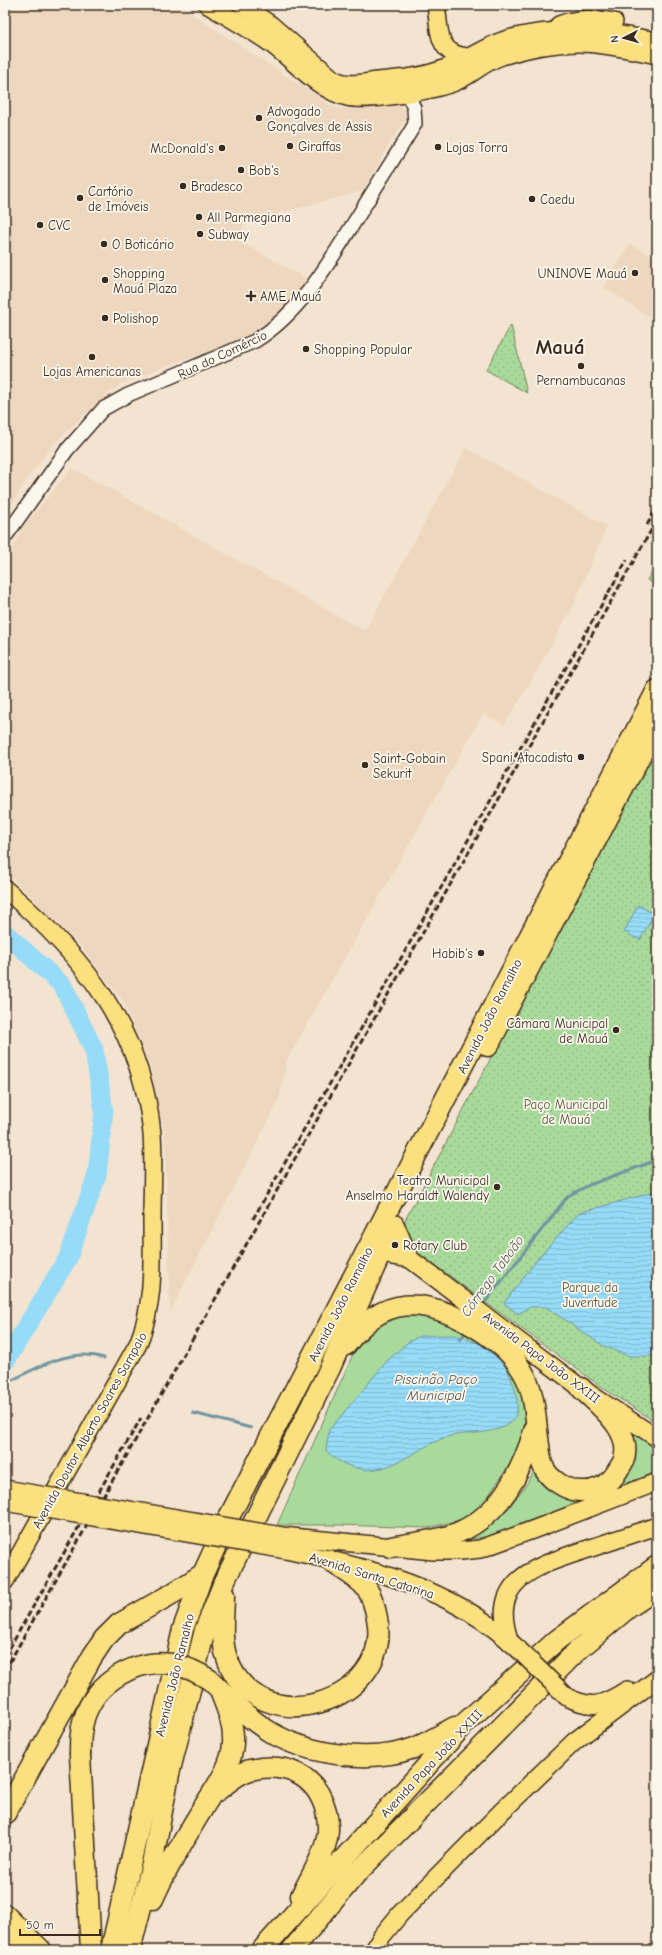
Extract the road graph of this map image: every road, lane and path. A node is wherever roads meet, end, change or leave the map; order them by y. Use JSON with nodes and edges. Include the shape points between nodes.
{"nodes":[{"id":1,"x":208,"y":5,"type":"edge"},
{"id":2,"x":243,"y":5,"type":"edge"},
{"id":3,"x":436,"y":5,"type":"edge"},
{"id":4,"x":234,"y":21,"type":"junction"},
{"id":5,"x":657,"y":31,"type":"edge"},
{"id":6,"x":539,"y":33,"type":"junction"},
{"id":7,"x":615,"y":41,"type":"junction"},
{"id":8,"x":657,"y":41,"type":"edge"},
{"id":9,"x":657,"y":55,"type":"edge"},
{"id":10,"x":468,"y":57,"type":"junction"},
{"id":11,"x":406,"y":93,"type":"junction"},
{"id":12,"x":5,"y":537,"type":"edge"},
{"id":13,"x":657,"y":690,"type":"edge"},
{"id":14,"x":657,"y":724,"type":"edge"},
{"id":15,"x":5,"y":889,"type":"edge"},
{"id":16,"x":395,"y":1224,"type":"junction"},
{"id":17,"x":371,"y":1258,"type":"junction"},
{"id":18,"x":410,"y":1259,"type":"junction"},
{"id":19,"x":496,"y":1332,"type":"junction"},
{"id":20,"x":330,"y":1368,"type":"junction"},
{"id":21,"x":581,"y":1388,"type":"junction"},
{"id":22,"x":536,"y":1423,"type":"junction"},
{"id":23,"x":657,"y":1438,"type":"edge"},
{"id":24,"x":657,"y":1482,"type":"edge"},
{"id":25,"x":5,"y":1489,"type":"edge"},
{"id":26,"x":5,"y":1502,"type":"edge"},
{"id":27,"x":657,"y":1526,"type":"edge"},
{"id":28,"x":282,"y":1543,"type":"junction"},
{"id":29,"x":391,"y":1547,"type":"junction"},
{"id":30,"x":329,"y":1560,"type":"junction"},
{"id":31,"x":657,"y":1566,"type":"edge"},
{"id":32,"x":203,"y":1574,"type":"junction"},
{"id":33,"x":5,"y":1581,"type":"edge"},
{"id":34,"x":224,"y":1582,"type":"junction"},
{"id":35,"x":657,"y":1589,"type":"edge"},
{"id":36,"x":514,"y":1646,"type":"junction"},
{"id":37,"x":657,"y":1671,"type":"edge"},
{"id":38,"x":657,"y":1679,"type":"edge"},
{"id":39,"x":215,"y":1685,"type":"junction"},
{"id":40,"x":467,"y":1721,"type":"junction"},
{"id":41,"x":210,"y":1796,"type":"junction"},
{"id":42,"x":5,"y":1814,"type":"edge"},
{"id":43,"x":5,"y":1915,"type":"edge"},
{"id":44,"x":289,"y":1921,"type":"junction"},
{"id":45,"x":5,"y":1935,"type":"edge"},
{"id":46,"x":132,"y":1943,"type":"edge"},
{"id":47,"x":37,"y":1947,"type":"edge"},
{"id":48,"x":91,"y":1950,"type":"edge"},
{"id":49,"x":111,"y":1950,"type":"edge"},
{"id":50,"x":262,"y":1950,"type":"edge"},
{"id":51,"x":292,"y":1950,"type":"edge"},
{"id":52,"x":374,"y":1950,"type":"edge"}],
"edges":[{"from":1,"to":4,"type":"main road"},
{"from":2,"to":4,"type":"main road"},
{"from":2,"to":10,"type":"main road","via":[[271,24],[340,83],[350,84],[426,74]]},
{"from":3,"to":10,"type":"main road","via":[[442,43],[452,54]]},
{"from":4,"to":11,"type":"main road","via":[[270,43],[316,80],[347,97],[365,98]]},
{"from":5,"to":6,"type":"main road","via":[[583,18]]},
{"from":6,"to":7,"type":"main road","via":[[570,30]]},
{"from":6,"to":10,"type":"main road","via":[[504,41]]},
{"from":7,"to":8,"type":"main road"},
{"from":7,"to":9,"type":"main road"},
{"from":7,"to":11,"type":"main road","via":[[549,45],[493,59],[450,84]]},
{"from":11,"to":12,"type":"street","name":"Rua do Comércio","via":[[414,108],[414,124],[329,262],[288,315],[271,331],[255,341],[103,409],[67,450]]},
{"from":13,"to":17,"type":"highway","name":"Avenida João Ramalho"},
{"from":14,"to":16,"type":"highway","name":"Avenida João Ramalho"},
{"from":15,"to":33,"type":"main road","name":"Avenida Doutor Alberto Soares Sampaio","via":[[68,949],[101,990],[127,1035],[144,1085],[152,1134],[152,1278],[144,1329]]},
{"from":16,"to":17,"type":"highway","name":"Avenida João Ramalho"},
{"from":16,"to":18,"type":"main road"},
{"from":17,"to":18,"type":"main road"},
{"from":17,"to":20,"type":"highway","name":"Avenida João Ramalho"},
{"from":17,"to":32,"type":"highway","name":"Avenida João Ramalho","via":[[229,1518]]},
{"from":18,"to":19,"type":"main road","name":"Avenida Papa João XXIII","via":[[460,1296]]},
{"from":19,"to":20,"type":"highway","via":[[437,1309],[419,1305],[400,1306],[380,1312],[364,1325],[351,1338]]},
{"from":19,"to":21,"type":"main road","name":"Avenida Papa João XXIII"},
{"from":19,"to":22,"type":"highway","via":[[523,1372],[533,1397]]},
{"from":20,"to":34,"type":"highway","name":"Avenida João Ramalho"},
{"from":21,"to":22,"type":"highway","via":[[616,1424],[623,1436],[623,1462],[613,1477],[600,1488],[588,1492],[576,1491],[567,1488],[545,1470],[541,1460]]},
{"from":21,"to":23,"type":"main road","name":"Avenida Papa João XXIII"},
{"from":22,"to":29,"type":"highway","via":[[526,1456],[513,1481],[488,1514],[456,1533]]},
{"from":24,"to":29,"type":"main road","name":"Avenida Santa Catarina","via":[[480,1549],[446,1552]]},
{"from":25,"to":28,"type":"main road","bridge":true},
{"from":26,"to":28,"type":"main road","bridge":true},
{"from":27,"to":36,"type":"main road","via":[[530,1570],[509,1595],[505,1608],[506,1630]]},
{"from":28,"to":29,"type":"main road","name":"Avenida Santa Catarina"},
{"from":28,"to":30,"type":"main road","name":"Avenida Santa Catarina"},
{"from":30,"to":34,"type":"highway","via":[[368,1590],[374,1604],[378,1636],[371,1660],[362,1674],[346,1690],[315,1704],[299,1707],[279,1706],[258,1697],[234,1676],[226,1657]]},
{"from":30,"to":36,"type":"main road","name":"Avenida Santa Catarina","via":[[434,1592],[480,1618]]},
{"from":31,"to":40,"type":"highway","name":"Avenida Papa João XXIII","via":[[556,1640]]},
{"from":32,"to":42,"type":"highway","via":[[120,1624],[104,1639]]},
{"from":32,"to":49,"type":"highway","name":"Avenida João Ramalho","via":[[182,1629]]},
{"from":34,"to":46,"type":"highway","name":"Avenida João Ramalho","via":[[205,1630],[187,1699],[169,1774],[152,1864]]},
{"from":35,"to":51,"type":"highway","name":"Avenida Papa João XXIII","via":[[628,1608],[573,1656],[355,1875]]},
{"from":36,"to":37,"type":"main road","name":"Avenida Santa Catarina","bridge":true,"via":[[567,1697],[585,1705],[608,1702]]},
{"from":38,"to":52,"type":"main road","via":[[575,1741],[558,1757],[400,1914]]},
{"from":39,"to":40,"type":"highway","via":[[245,1714],[270,1732],[295,1743],[344,1755],[390,1755],[414,1748]]},
{"from":39,"to":41,"type":"highway","via":[[231,1718],[233,1743],[227,1768]]},
{"from":39,"to":48,"type":"highway","bridge":true,"via":[[194,1670],[176,1664],[156,1663],[138,1666],[120,1674],[105,1685],[87,1712],[80,1736],[80,1755]]},
{"from":40,"to":44,"type":"highway","name":"Avenida Papa João XXIII"},
{"from":41,"to":44,"type":"highway","via":[[249,1770],[272,1768],[285,1769],[304,1777],[323,1801],[328,1820],[328,1838],[322,1856]]},
{"from":41,"to":46,"type":"highway","via":[[168,1866]]},
{"from":43,"to":47,"type":"highway"},
{"from":44,"to":50,"type":"highway","name":"Avenida Papa João XXIII"},
{"from":45,"to":47,"type":"main road"}]}
